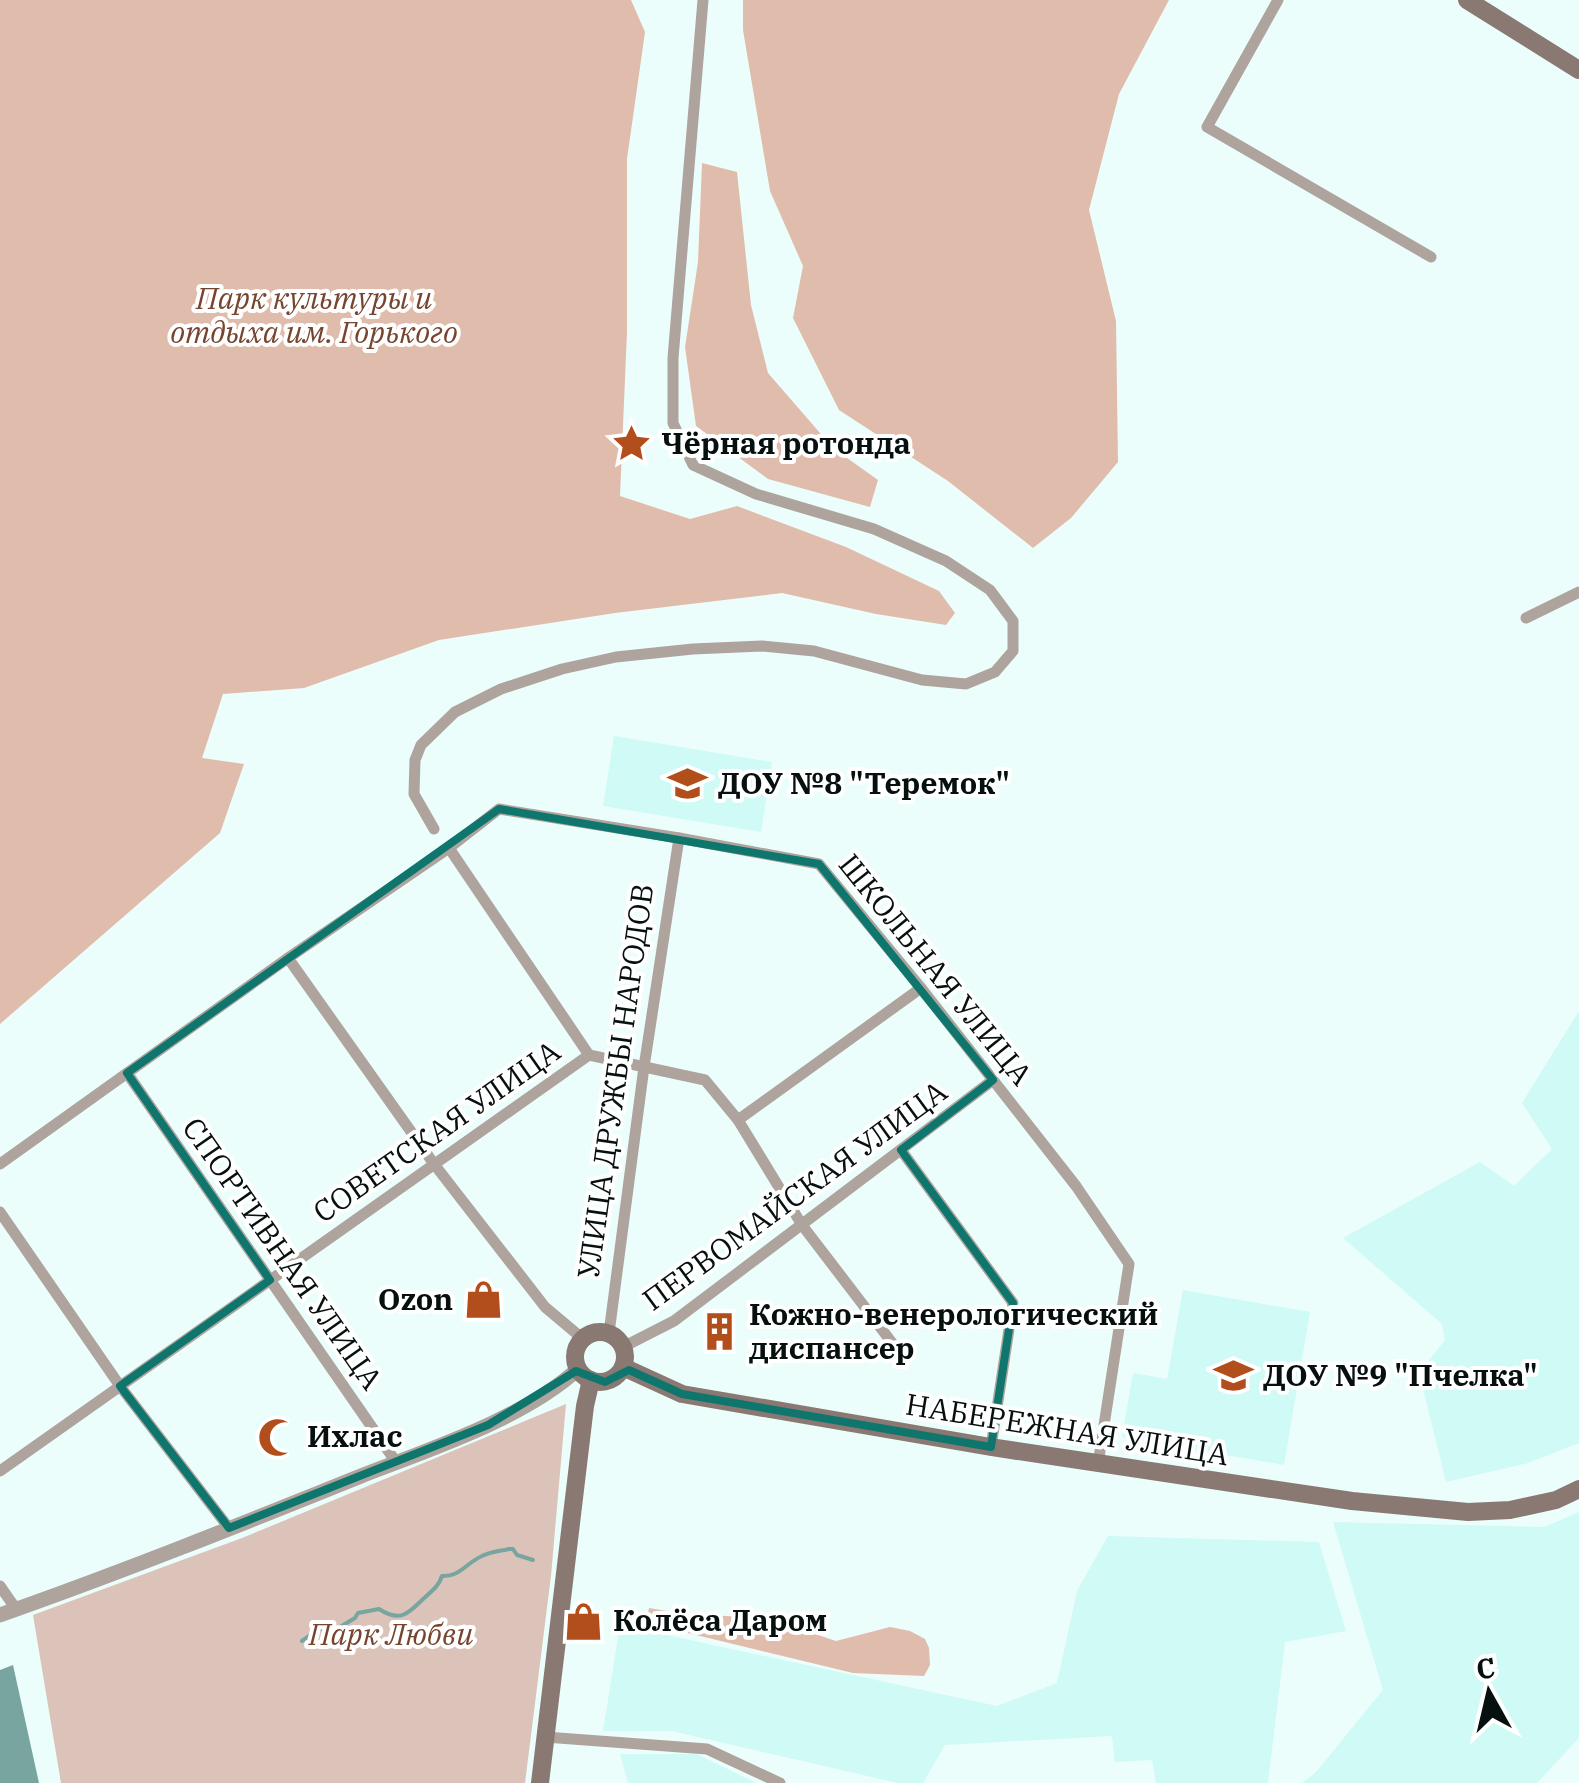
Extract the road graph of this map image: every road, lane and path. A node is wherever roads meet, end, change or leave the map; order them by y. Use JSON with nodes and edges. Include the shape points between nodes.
{"nodes":[{"id":1,"x":703,"y":0,"type":"edge"},
{"id":2,"x":1278,"y":0,"type":"edge"},
{"id":3,"x":1466,"y":0,"type":"edge"},
{"id":4,"x":1579,"y":70,"type":"edge"},
{"id":5,"x":1431,"y":256,"type":"dead end"},
{"id":6,"x":1579,"y":592,"type":"edge"},
{"id":7,"x":1526,"y":618,"type":"dead end"},
{"id":8,"x":434,"y":828,"type":"dead end"},
{"id":9,"x":679,"y":838,"type":"junction"},
{"id":10,"x":449,"y":848,"type":"junction"},
{"id":11,"x":288,"y":958,"type":"junction"},
{"id":12,"x":921,"y":988,"type":"junction"},
{"id":13,"x":589,"y":1055,"type":"junction"},
{"id":14,"x":644,"y":1067,"type":"junction"},
{"id":15,"x":127,"y":1073,"type":"junction"},
{"id":16,"x":993,"y":1080,"type":"junction"},
{"id":17,"x":738,"y":1120,"type":"junction"},
{"id":18,"x":901,"y":1150,"type":"junction"},
{"id":19,"x":0,"y":1164,"type":"edge"},
{"id":20,"x":434,"y":1164,"type":"junction"},
{"id":21,"x":0,"y":1212,"type":"edge"},
{"id":22,"x":802,"y":1226,"type":"junction"},
{"id":23,"x":270,"y":1280,"type":"junction"},
{"id":24,"x":608,"y":1333,"type":"junction"},
{"id":25,"x":583,"y":1338,"type":"junction"},
{"id":26,"x":893,"y":1344,"type":"dead end"},
{"id":27,"x":624,"y":1347,"type":"junction"},
{"id":28,"x":624,"y":1368,"type":"junction"},
{"id":29,"x":584,"y":1375,"type":"junction"},
{"id":30,"x":120,"y":1386,"type":"junction"},
{"id":31,"x":991,"y":1447,"type":"junction"},
{"id":32,"x":396,"y":1462,"type":"junction"},
{"id":33,"x":1098,"y":1464,"type":"junction"},
{"id":34,"x":0,"y":1470,"type":"edge"},
{"id":35,"x":1579,"y":1489,"type":"edge"},
{"id":36,"x":229,"y":1528,"type":"junction"},
{"id":37,"x":0,"y":1586,"type":"edge"},
{"id":38,"x":8,"y":1612,"type":"edge"},
{"id":39,"x":546,"y":1736,"type":"junction"},
{"id":40,"x":540,"y":1783,"type":"edge"},
{"id":41,"x":780,"y":1783,"type":"edge"}],
"edges":[{"from":1,"to":8,"type":"street","via":[[673,358],[674,423],[686,451],[693,465],[756,494],[874,530],[946,561],[990,590],[1013,621],[1013,651],[995,672],[966,684],[762,646],[562,668],[455,712],[421,746],[414,794]]},
{"from":2,"to":5,"type":"street","via":[[1207,127]]},
{"from":3,"to":4,"type":"main road"},
{"from":6,"to":7,"type":"street"},
{"from":9,"to":10,"type":"street","name":"ШКОЛЬНАЯ УЛИЦА","via":[[499,809]]},
{"from":9,"to":12,"type":"street","name":"ШКОЛЬНАЯ УЛИЦА","via":[[819,864]]},
{"from":9,"to":14,"type":"street","name":"УЛИЦА ДРУЖБЫ НАРОДОВ"},
{"from":10,"to":11,"type":"street","name":"ШКОЛЬНАЯ УЛИЦА"},
{"from":10,"to":13,"type":"street"},
{"from":11,"to":15,"type":"street","name":"ШКОЛЬНАЯ УЛИЦА"},
{"from":11,"to":20,"type":"street"},
{"from":12,"to":16,"type":"street","name":"ШКОЛЬНАЯ УЛИЦА"},
{"from":12,"to":17,"type":"street"},
{"from":13,"to":14,"type":"street","name":"СОВЕТСКАЯ УЛИЦА"},
{"from":13,"to":20,"type":"street","name":"СОВЕТСКАЯ УЛИЦА"},
{"from":14,"to":17,"type":"street","name":"СОВЕТСКАЯ УЛИЦА","via":[[705,1080]]},
{"from":14,"to":24,"type":"street","name":"УЛИЦА ДРУЖБЫ НАРОДОВ"},
{"from":15,"to":19,"type":"street","name":"ШКОЛЬНАЯ УЛИЦА"},
{"from":15,"to":23,"type":"street","name":"СПОРТИВНАЯ УЛИЦА"},
{"from":16,"to":18,"type":"street","name":"ПЕРВОМАЙСКАЯ УЛИЦА"},
{"from":16,"to":33,"type":"street","name":"ШКОЛЬНАЯ УЛИЦА","via":[[1129,1264]]},
{"from":17,"to":22,"type":"street","name":"СОВЕТСКАЯ УЛИЦА"},
{"from":18,"to":22,"type":"street","name":"ПЕРВОМАЙСКАЯ УЛИЦА"},
{"from":18,"to":31,"type":"street","via":[[1013,1303]]},
{"from":20,"to":23,"type":"street","name":"СОВЕТСКАЯ УЛИЦА"},
{"from":20,"to":25,"type":"street","via":[[545,1308]]},
{"from":21,"to":30,"type":"street"},
{"from":22,"to":26,"type":"street","name":"СОВЕТСКАЯ УЛИЦА"},
{"from":22,"to":27,"type":"street","name":"ПЕРВОМАЙСКАЯ УЛИЦА","via":[[674,1320]]},
{"from":23,"to":30,"type":"street","name":"СОВЕТСКАЯ УЛИЦА"},
{"from":23,"to":32,"type":"street","name":"СПОРТИВНАЯ УЛИЦА"},
{"from":24,"to":25,"type":"main road"},
{"from":24,"to":27,"type":"main road"},
{"from":25,"to":29,"type":"main road","via":[[575,1352]]},
{"from":27,"to":28,"type":"main road"},
{"from":28,"to":29,"type":"main road","via":[[605,1382]]},
{"from":28,"to":31,"type":"main road","name":"НАБЕРЕЖНАЯ УЛИЦА","via":[[682,1394]]},
{"from":29,"to":32,"type":"street"},
{"from":29,"to":39,"type":"main road"},
{"from":30,"to":34,"type":"street","name":"СОВЕТСКАЯ УЛИЦА"},
{"from":30,"to":36,"type":"street"},
{"from":31,"to":33,"type":"main road","name":"НАБЕРЕЖНАЯ УЛИЦА"},
{"from":32,"to":36,"type":"street"},
{"from":33,"to":35,"type":"main road","name":"НАБЕРЕЖНАЯ УЛИЦА","via":[[1468,1512],[1510,1510]]},
{"from":36,"to":38,"type":"street"},
{"from":37,"to":38,"type":"street"},
{"from":39,"to":40,"type":"main road"},
{"from":39,"to":41,"type":"street","via":[[706,1749]]}]}
